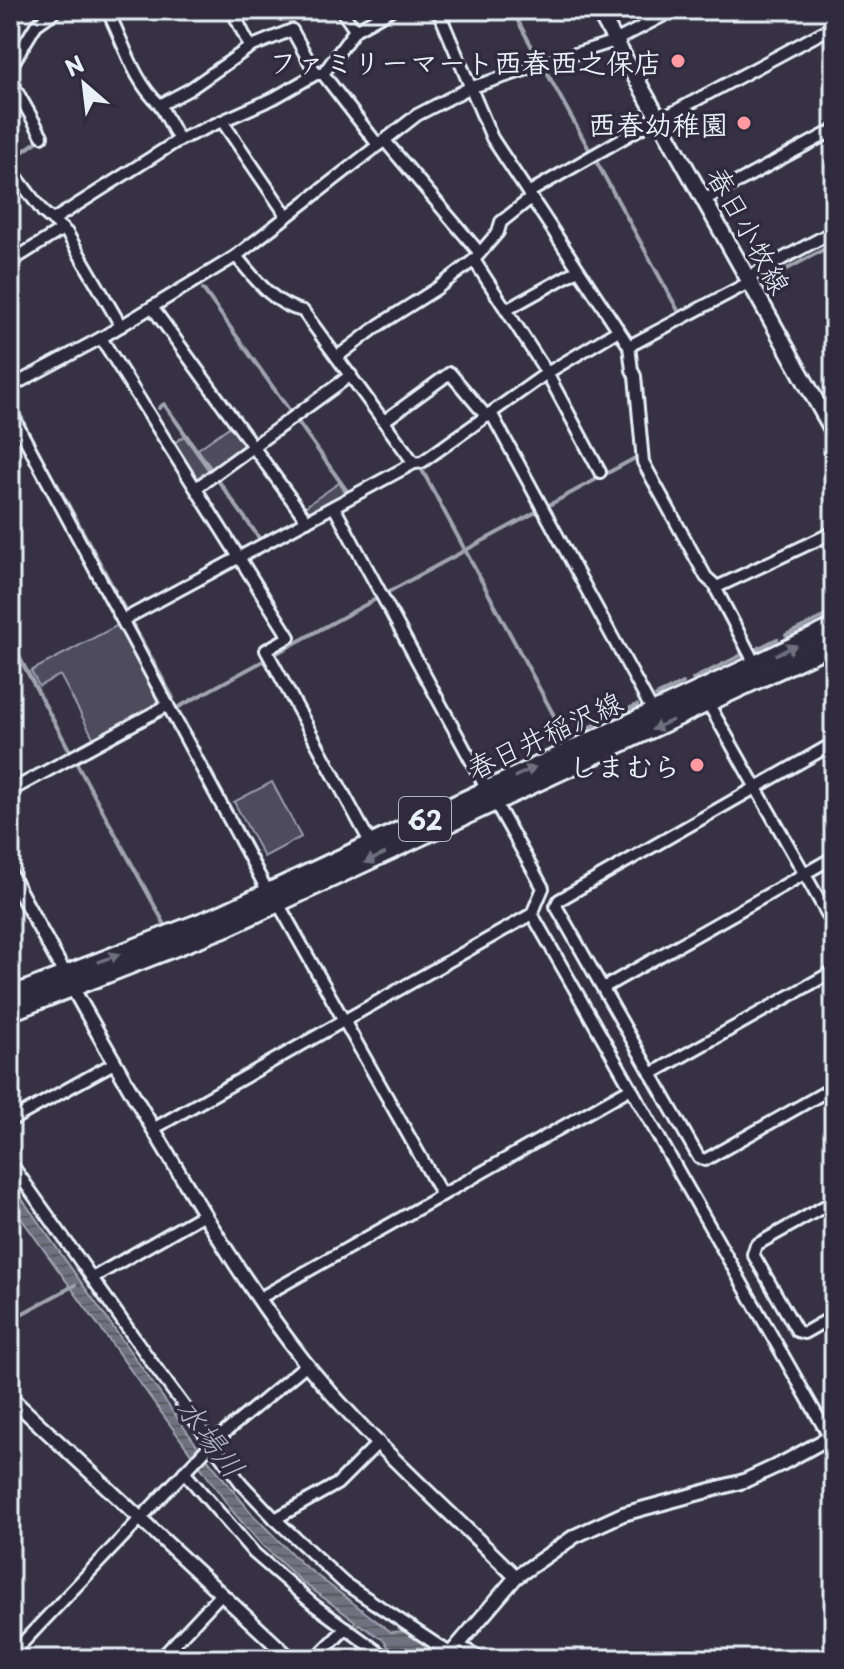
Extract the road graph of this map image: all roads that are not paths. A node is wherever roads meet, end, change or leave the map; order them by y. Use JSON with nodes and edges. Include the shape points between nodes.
{"nodes":[{"id":1,"x":57,"y":10,"type":"edge"},
{"id":2,"x":107,"y":10,"type":"edge"},
{"id":3,"x":232,"y":10,"type":"edge"},
{"id":4,"x":341,"y":10,"type":"edge"},
{"id":5,"x":391,"y":10,"type":"edge"},
{"id":6,"x":438,"y":10,"type":"edge"},
{"id":7,"x":598,"y":10,"type":"edge"},
{"id":8,"x":674,"y":10,"type":"edge"},
{"id":9,"x":834,"y":26,"type":"edge"},
{"id":10,"x":355,"y":30,"type":"junction"},
{"id":11,"x":615,"y":41,"type":"junction"},
{"id":12,"x":250,"y":47,"type":"junction"},
{"id":13,"x":10,"y":68,"type":"edge"},
{"id":14,"x":319,"y":74,"type":"junction"},
{"id":15,"x":10,"y":79,"type":"edge"},
{"id":16,"x":469,"y":88,"type":"junction"},
{"id":17,"x":160,"y":105,"type":"junction"},
{"id":18,"x":658,"y":119,"type":"junction"},
{"id":19,"x":222,"y":121,"type":"junction"},
{"id":20,"x":834,"y":130,"type":"edge"},
{"id":21,"x":42,"y":136,"type":"dead end"},
{"id":22,"x":179,"y":140,"type":"junction"},
{"id":23,"x":382,"y":143,"type":"junction"},
{"id":24,"x":10,"y":168,"type":"edge"},
{"id":25,"x":530,"y":196,"type":"junction"},
{"id":26,"x":704,"y":200,"type":"junction"},
{"id":27,"x":287,"y":216,"type":"junction"},
{"id":28,"x":53,"y":220,"type":"junction"},
{"id":29,"x":63,"y":229,"type":"junction"},
{"id":30,"x":834,"y":231,"type":"edge"},
{"id":31,"x":236,"y":256,"type":"junction"},
{"id":32,"x":477,"y":256,"type":"junction"},
{"id":33,"x":10,"y":262,"type":"edge"},
{"id":34,"x":578,"y":270,"type":"junction"},
{"id":35,"x":748,"y":280,"type":"junction"},
{"id":36,"x":152,"y":307,"type":"junction"},
{"id":37,"x":506,"y":310,"type":"junction"},
{"id":38,"x":121,"y":326,"type":"junction"},
{"id":39,"x":617,"y":331,"type":"junction"},
{"id":40,"x":101,"y":338,"type":"junction"},
{"id":41,"x":629,"y":346,"type":"junction"},
{"id":42,"x":337,"y":357,"type":"junction"},
{"id":43,"x":547,"y":373,"type":"junction"},
{"id":44,"x":351,"y":375,"type":"junction"},
{"id":45,"x":10,"y":387,"type":"edge"},
{"id":46,"x":10,"y":411,"type":"edge"},
{"id":47,"x":489,"y":415,"type":"junction"},
{"id":48,"x":384,"y":421,"type":"junction"},
{"id":49,"x":834,"y":433,"type":"edge"},
{"id":50,"x":254,"y":447,"type":"junction"},
{"id":51,"x":414,"y":463,"type":"junction"},
{"id":52,"x":600,"y":472,"type":"dead end"},
{"id":53,"x":196,"y":488,"type":"junction"},
{"id":54,"x":334,"y":507,"type":"junction"},
{"id":55,"x":307,"y":521,"type":"junction"},
{"id":56,"x":834,"y":532,"type":"edge"},
{"id":57,"x":240,"y":557,"type":"junction"},
{"id":58,"x":717,"y":587,"type":"junction"},
{"id":59,"x":123,"y":620,"type":"junction"},
{"id":60,"x":834,"y":627,"type":"edge"},
{"id":61,"x":834,"y":644,"type":"edge"},
{"id":62,"x":755,"y":664,"type":"junction"},
{"id":63,"x":708,"y":703,"type":"junction"},
{"id":64,"x":168,"y":705,"type":"junction"},
{"id":65,"x":653,"y":712,"type":"junction"},
{"id":66,"x":834,"y":743,"type":"edge"},
{"id":67,"x":756,"y":787,"type":"junction"},
{"id":68,"x":10,"y":791,"type":"edge"},
{"id":69,"x":491,"y":796,"type":"junction"},
{"id":70,"x":371,"y":844,"type":"junction"},
{"id":71,"x":834,"y":857,"type":"edge"},
{"id":72,"x":10,"y":874,"type":"edge"},
{"id":73,"x":805,"y":874,"type":"junction"},
{"id":74,"x":273,"y":898,"type":"junction"},
{"id":75,"x":532,"y":914,"type":"junction"},
{"id":76,"x":834,"y":926,"type":"edge"},
{"id":77,"x":834,"y":971,"type":"edge"},
{"id":78,"x":68,"y":982,"type":"junction"},
{"id":79,"x":603,"y":988,"type":"junction"},
{"id":80,"x":10,"y":996,"type":"edge"},
{"id":81,"x":10,"y":1012,"type":"edge"},
{"id":82,"x":343,"y":1021,"type":"junction"},
{"id":83,"x":114,"y":1063,"type":"junction"},
{"id":84,"x":651,"y":1074,"type":"junction"},
{"id":85,"x":834,"y":1087,"type":"edge"},
{"id":86,"x":631,"y":1088,"type":"junction"},
{"id":87,"x":10,"y":1121,"type":"edge"},
{"id":88,"x":153,"y":1129,"type":"junction"},
{"id":89,"x":10,"y":1162,"type":"edge"},
{"id":90,"x":442,"y":1195,"type":"junction"},
{"id":91,"x":834,"y":1201,"type":"edge"},
{"id":92,"x":204,"y":1214,"type":"junction"},
{"id":93,"x":92,"y":1278,"type":"junction"},
{"id":94,"x":258,"y":1299,"type":"junction"},
{"id":95,"x":834,"y":1316,"type":"edge"},
{"id":96,"x":307,"y":1364,"type":"junction"},
{"id":97,"x":10,"y":1397,"type":"edge"},
{"id":98,"x":832,"y":1436,"type":"edge"},
{"id":99,"x":379,"y":1442,"type":"junction"},
{"id":100,"x":208,"y":1447,"type":"junction"},
{"id":101,"x":187,"y":1469,"type":"junction"},
{"id":102,"x":139,"y":1519,"type":"junction"},
{"id":103,"x":275,"y":1519,"type":"junction"},
{"id":104,"x":516,"y":1577,"type":"junction"},
{"id":105,"x":221,"y":1594,"type":"junction"},
{"id":106,"x":346,"y":1628,"type":"junction"},
{"id":107,"x":452,"y":1653,"type":"edge"},
{"id":108,"x":10,"y":1656,"type":"edge"},
{"id":109,"x":160,"y":1659,"type":"edge"},
{"id":110,"x":291,"y":1659,"type":"edge"},
{"id":111,"x":315,"y":1659,"type":"edge"},
{"id":112,"x":388,"y":1659,"type":"edge"},
{"id":113,"x":483,"y":1659,"type":"edge"}],
"edges":[{"from":1,"to":13,"type":"street","via":[[36,25]]},
{"from":2,"to":17,"type":"street","via":[[123,48]]},
{"from":3,"to":12,"type":"street"},
{"from":4,"to":10,"type":"street"},
{"from":5,"to":10,"type":"street"},
{"from":6,"to":16,"type":"street"},
{"from":7,"to":11,"type":"main road","name":"春日小牧線"},
{"from":8,"to":11,"type":"street"},
{"from":9,"to":18,"type":"street"},
{"from":10,"to":14,"type":"street"},
{"from":11,"to":16,"type":"street"},
{"from":11,"to":18,"type":"main road","name":"春日小牧線"},
{"from":12,"to":14,"type":"street","via":[[292,30]]},
{"from":12,"to":17,"type":"street"},
{"from":14,"to":19,"type":"street"},
{"from":14,"to":23,"type":"street"},
{"from":15,"to":21,"type":"street"},
{"from":16,"to":23,"type":"street","via":[[417,115]]},
{"from":16,"to":25,"type":"street","via":[[492,138]]},
{"from":17,"to":22,"type":"street"},
{"from":18,"to":25,"type":"street"},
{"from":18,"to":26,"type":"main road","name":"春日小牧線"},
{"from":19,"to":22,"type":"street"},
{"from":19,"to":27,"type":"street"},
{"from":20,"to":26,"type":"street"},
{"from":22,"to":28,"type":"street"},
{"from":23,"to":27,"type":"street"},
{"from":23,"to":32,"type":"street"},
{"from":24,"to":28,"type":"street"},
{"from":25,"to":32,"type":"street","via":[[501,222]]},
{"from":25,"to":34,"type":"street"},
{"from":26,"to":35,"type":"main road","name":"春日小牧線"},
{"from":27,"to":31,"type":"street"},
{"from":28,"to":29,"type":"street"},
{"from":29,"to":33,"type":"street"},
{"from":29,"to":38,"type":"street"},
{"from":30,"to":35,"type":"street"},
{"from":31,"to":36,"type":"street"},
{"from":31,"to":42,"type":"street","via":[[262,287],[303,311]]},
{"from":32,"to":37,"type":"street"},
{"from":32,"to":42,"type":"street"},
{"from":34,"to":37,"type":"street"},
{"from":34,"to":39,"type":"street"},
{"from":35,"to":41,"type":"street"},
{"from":35,"to":49,"type":"main road","name":"春日小牧線"},
{"from":36,"to":38,"type":"street"},
{"from":36,"to":50,"type":"street"},
{"from":37,"to":43,"type":"street"},
{"from":38,"to":40,"type":"street"},
{"from":39,"to":41,"type":"street"},
{"from":39,"to":43,"type":"street"},
{"from":40,"to":45,"type":"street"},
{"from":40,"to":53,"type":"street"},
{"from":41,"to":58,"type":"street","via":[[643,462],[706,577]]},
{"from":42,"to":44,"type":"street"},
{"from":43,"to":47,"type":"street"},
{"from":43,"to":52,"type":"street"},
{"from":44,"to":48,"type":"street"},
{"from":44,"to":50,"type":"street"},
{"from":46,"to":59,"type":"street"},
{"from":47,"to":48,"type":"street","via":[[450,373]]},
{"from":47,"to":51,"type":"street"},
{"from":47,"to":65,"type":"street"},
{"from":48,"to":51,"type":"street"},
{"from":50,"to":53,"type":"street"},
{"from":50,"to":55,"type":"street"},
{"from":51,"to":54,"type":"street"},
{"from":53,"to":57,"type":"street"},
{"from":54,"to":55,"type":"street"},
{"from":54,"to":69,"type":"street"},
{"from":55,"to":57,"type":"street"},
{"from":56,"to":58,"type":"street"},
{"from":57,"to":59,"type":"street"},
{"from":57,"to":70,"type":"street","via":[[289,637],[266,650]]},
{"from":58,"to":62,"type":"street"},
{"from":59,"to":64,"type":"street"},
{"from":62,"to":60,"type":"main road","name":"春日井稲沢線","number":"62","one_way":true},
{"from":61,"to":63,"type":"main road","name":"春日井稲沢線","number":"62"},
{"from":62,"to":65,"type":"main road","name":"春日井稲沢線","number":"62"},
{"from":63,"to":67,"type":"street"},
{"from":63,"to":69,"type":"main road","name":"春日井稲沢線","number":"62","one_way":true},
{"from":64,"to":68,"type":"street"},
{"from":64,"to":74,"type":"street"},
{"from":69,"to":65,"type":"main road","name":"春日井稲沢線","number":"62","one_way":true},
{"from":66,"to":67,"type":"street"},
{"from":67,"to":73,"type":"street"},
{"from":67,"to":79,"type":"street","via":[[559,900],[556,906]]},
{"from":69,"to":70,"type":"main road","name":"春日井稲沢線","number":"62"},
{"from":69,"to":74,"type":"main road","name":"春日井稲沢線","number":"62","one_way":true},
{"from":69,"to":75,"type":"street","via":[[543,888]]},
{"from":70,"to":74,"type":"main road","name":"春日井稲沢線","number":"62"},
{"from":71,"to":73,"type":"street"},
{"from":72,"to":78,"type":"street"},
{"from":73,"to":76,"type":"street"},
{"from":73,"to":79,"type":"street"},
{"from":74,"to":78,"type":"main road","name":"春日井稲沢線","number":"62","via":[[169,935]]},
{"from":74,"to":82,"type":"street"},
{"from":75,"to":82,"type":"street"},
{"from":75,"to":86,"type":"street"},
{"from":77,"to":84,"type":"street"},
{"from":78,"to":80,"type":"main road","name":"春日井稲沢線","number":"62"},
{"from":78,"to":81,"type":"main road","name":"春日井稲沢線","number":"62"},
{"from":78,"to":83,"type":"street"},
{"from":79,"to":84,"type":"street"},
{"from":82,"to":88,"type":"street"},
{"from":82,"to":90,"type":"street"},
{"from":83,"to":87,"type":"street"},
{"from":83,"to":88,"type":"street"},
{"from":84,"to":85,"type":"street","via":[[699,1158],[705,1160]]},
{"from":86,"to":90,"type":"street"},
{"from":86,"to":98,"type":"street"},
{"from":88,"to":92,"type":"street"},
{"from":89,"to":93,"type":"street"},
{"from":90,"to":94,"type":"street"},
{"from":91,"to":95,"type":"street","via":[[756,1245],[753,1254],[797,1331],[804,1333]]},
{"from":92,"to":93,"type":"street"},
{"from":92,"to":94,"type":"street"},
{"from":93,"to":100,"type":"street"},
{"from":94,"to":96,"type":"street"},
{"from":96,"to":99,"type":"street"},
{"from":96,"to":100,"type":"street"},
{"from":97,"to":102,"type":"street"},
{"from":98,"to":104,"type":"street","via":[[744,1481],[600,1523]]},
{"from":99,"to":103,"type":"street","via":[[337,1484]]},
{"from":99,"to":104,"type":"street"},
{"from":100,"to":101,"type":"street"},
{"from":100,"to":103,"type":"street"},
{"from":101,"to":102,"type":"street"},
{"from":101,"to":106,"type":"street","via":[[254,1553]]},
{"from":102,"to":105,"type":"street"},
{"from":102,"to":108,"type":"street"},
{"from":103,"to":107,"type":"street","via":[[344,1583]]},
{"from":104,"to":107,"type":"street"},
{"from":105,"to":109,"type":"street"},
{"from":105,"to":110,"type":"street"},
{"from":106,"to":111,"type":"street"},
{"from":106,"to":112,"type":"street"},
{"from":107,"to":113,"type":"street"}]}
